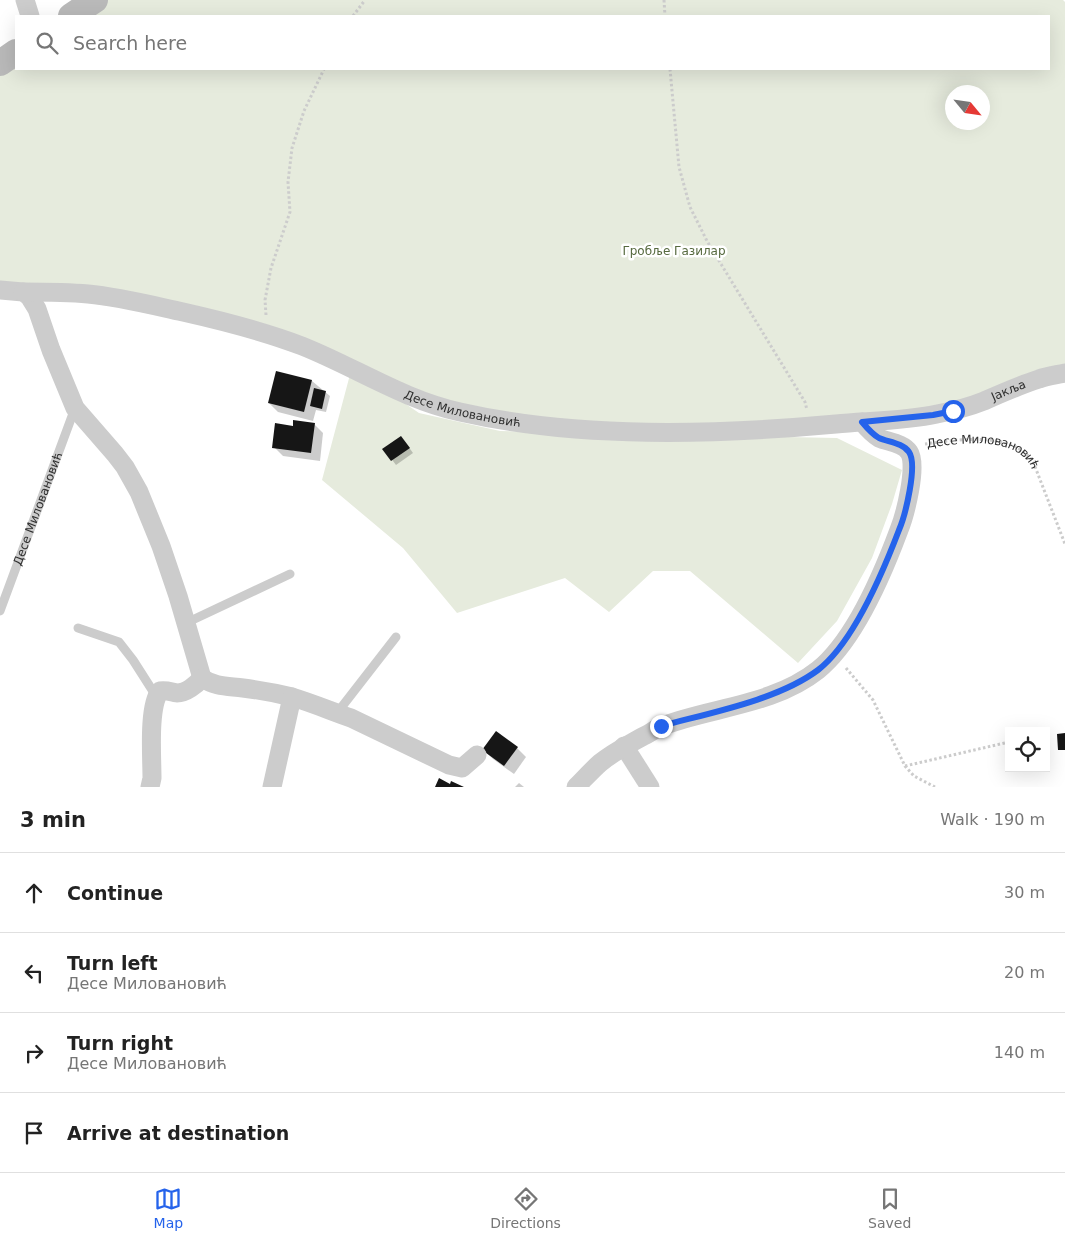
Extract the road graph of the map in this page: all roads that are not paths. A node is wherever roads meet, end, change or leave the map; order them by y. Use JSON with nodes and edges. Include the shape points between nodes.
{"nodes":[{"id":1,"x":25,"y":0,"type":"edge"},
{"id":2,"x":95,"y":0,"type":"edge"},
{"id":3,"x":30,"y":15,"type":"edge"},
{"id":4,"x":72,"y":15,"type":"edge"},
{"id":5,"x":15,"y":53,"type":"edge"},
{"id":6,"x":0,"y":63,"type":"edge"},
{"id":7,"x":0,"y":290,"type":"edge"},
{"id":8,"x":23,"y":292,"type":"junction"},
{"id":9,"x":1065,"y":374,"type":"edge"},
{"id":10,"x":75,"y":408,"type":"junction"},
{"id":11,"x":862,"y":422,"type":"junction"},
{"id":12,"x":290,"y":574,"type":"dead end"},
{"id":13,"x":0,"y":611,"type":"edge"},
{"id":14,"x":185,"y":623,"type":"junction"},
{"id":15,"x":78,"y":628,"type":"dead end"},
{"id":16,"x":396,"y":637,"type":"dead end"},
{"id":17,"x":202,"y":678,"type":"junction"},
{"id":18,"x":156,"y":696,"type":"junction"},
{"id":19,"x":292,"y":697,"type":"junction"},
{"id":20,"x":337,"y":713,"type":"junction"},
{"id":21,"x":624,"y":746,"type":"junction"},
{"id":22,"x":478,"y":756,"type":"dead end"},
{"id":23,"x":150,"y":787,"type":"edge"},
{"id":24,"x":272,"y":787,"type":"edge"},
{"id":25,"x":576,"y":787,"type":"edge"},
{"id":26,"x":650,"y":787,"type":"edge"}],
"edges":[{"from":1,"to":3,"type":"street"},
{"from":2,"to":4,"type":"main road"},
{"from":5,"to":6,"type":"main road"},
{"from":7,"to":8,"type":"street","name":"Десе Миловановић"},
{"from":8,"to":10,"type":"street","via":[[37,309],[50,350]]},
{"from":8,"to":11,"type":"street","name":"Десе Миловановић","via":[[90,294],[196,315],[268,335],[334,359],[411,396],[458,412],[489,418],[632,432],[711,432]]},
{"from":9,"to":11,"type":"street","name":"Јакља","via":[[1040,379],[953,411]]},
{"from":10,"to":13,"type":"lane","name":"Десе Миловановић"},
{"from":10,"to":14,"type":"street","via":[[125,467],[139,492],[161,546]]},
{"from":11,"to":21,"type":"street","name":"Десе Миловановић","via":[[876,437],[909,452],[911,484],[902,522],[887,562],[851,631],[833,656],[798,683],[772,695],[661,726]]},
{"from":12,"to":14,"type":"lane"},
{"from":14,"to":17,"type":"street"},
{"from":15,"to":18,"type":"lane","via":[[119,642]]},
{"from":16,"to":20,"type":"lane"},
{"from":17,"to":18,"type":"street","via":[[194,687],[178,693],[160,690]]},
{"from":17,"to":19,"type":"street","via":[[218,685]]},
{"from":18,"to":23,"type":"street","via":[[152,714]]},
{"from":19,"to":20,"type":"street"},
{"from":19,"to":24,"type":"street"},
{"from":20,"to":22,"type":"street","via":[[449,765],[462,768]]},
{"from":21,"to":25,"type":"street","name":"Десе Миловановић","via":[[600,763]]},
{"from":21,"to":26,"type":"street"}]}
